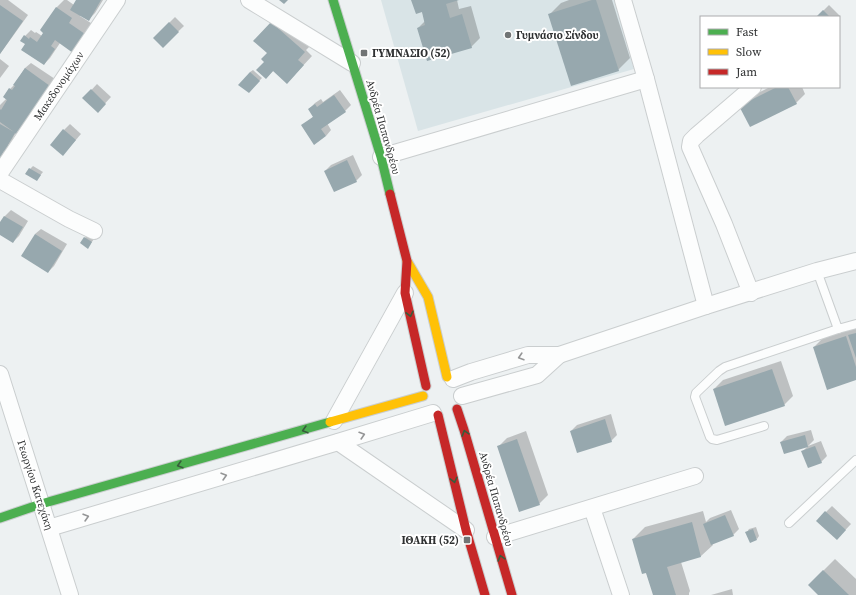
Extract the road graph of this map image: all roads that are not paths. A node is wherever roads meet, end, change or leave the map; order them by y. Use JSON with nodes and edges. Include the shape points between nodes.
{"nodes":[{"id":1,"x":117,"y":0,"type":"edge"},
{"id":2,"x":249,"y":0,"type":"edge"},
{"id":3,"x":332,"y":0,"type":"edge"},
{"id":4,"x":623,"y":0,"type":"edge"},
{"id":5,"x":352,"y":63,"type":"junction"},
{"id":6,"x":646,"y":79,"type":"junction"},
{"id":7,"x":752,"y":88,"type":"edge"},
{"id":8,"x":381,"y":157,"type":"junction"},
{"id":9,"x":0,"y":173,"type":"edge"},
{"id":10,"x":0,"y":180,"type":"edge"},
{"id":11,"x":94,"y":231,"type":"dead end"},
{"id":12,"x":407,"y":261,"type":"junction"},
{"id":13,"x":856,"y":261,"type":"edge"},
{"id":14,"x":817,"y":271,"type":"junction"},
{"id":15,"x":405,"y":293,"type":"junction"},
{"id":16,"x":750,"y":293,"type":"junction"},
{"id":17,"x":706,"y":306,"type":"junction"},
{"id":18,"x":856,"y":324,"type":"edge"},
{"id":19,"x":838,"y":329,"type":"junction"},
{"id":20,"x":560,"y":355,"type":"junction"},
{"id":21,"x":0,"y":374,"type":"edge"},
{"id":22,"x":426,"y":386,"type":"junction"},
{"id":23,"x":448,"y":395,"type":"junction"},
{"id":24,"x":423,"y":396,"type":"junction"},
{"id":25,"x":334,"y":421,"type":"junction"},
{"id":26,"x":764,"y":426,"type":"dead end"},
{"id":27,"x":338,"y":442,"type":"junction"},
{"id":28,"x":200,"y":459,"type":"junction"},
{"id":29,"x":856,"y":460,"type":"edge"},
{"id":30,"x":695,"y":476,"type":"dead end"},
{"id":31,"x":207,"y":481,"type":"junction"},
{"id":32,"x":41,"y":504,"type":"junction"},
{"id":33,"x":592,"y":508,"type":"junction"},
{"id":34,"x":0,"y":518,"type":"edge"},
{"id":35,"x":789,"y":523,"type":"dead end"},
{"id":36,"x":49,"y":528,"type":"junction"},
{"id":37,"x":466,"y":530,"type":"junction"},
{"id":38,"x":495,"y":537,"type":"junction"},
{"id":39,"x":70,"y":595,"type":"edge"},
{"id":40,"x":485,"y":595,"type":"edge"},
{"id":41,"x":512,"y":595,"type":"edge"},
{"id":42,"x":621,"y":595,"type":"edge"}],
"edges":[{"from":1,"to":9,"type":"street","name":"Μακεδονομάχων"},
{"from":2,"to":5,"type":"street"},
{"from":3,"to":5,"type":"street","name":"Ανδρέα Παπανδρέου"},
{"from":4,"to":6,"type":"street"},
{"from":5,"to":8,"type":"street","name":"Ανδρέα Παπανδρέου"},
{"from":6,"to":8,"type":"street"},
{"from":6,"to":17,"type":"street"},
{"from":7,"to":16,"type":"street","via":[[697,135],[691,141],[690,147],[724,224]]},
{"from":8,"to":12,"type":"street","name":"Ανδρέα Παπανδρέου"},
{"from":10,"to":11,"type":"street"},
{"from":12,"to":15,"type":"street","name":"Ανδρέα Παπανδρέου"},
{"from":12,"to":23,"type":"street","name":"Ανδρέα Παπανδρέου","via":[[428,297]]},
{"from":13,"to":14,"type":"street"},
{"from":14,"to":16,"type":"street"},
{"from":14,"to":19,"type":"lane"},
{"from":15,"to":22,"type":"street","name":"Ανδρέα Παπανδρέου","one_way":true},
{"from":15,"to":25,"type":"street"},
{"from":16,"to":17,"type":"street"},
{"from":17,"to":20,"type":"street"},
{"from":18,"to":19,"type":"lane"},
{"from":19,"to":26,"type":"lane","via":[[725,367],[696,393],[695,397],[712,439],[717,440]]},
{"from":20,"to":23,"type":"street","via":[[537,375]]},
{"from":20,"to":23,"type":"street","one_way":true,"via":[[528,354],[471,372]]},
{"from":21,"to":32,"type":"street","name":"Γεωργίου Κατεχάκη"},
{"from":22,"to":23,"type":"street","via":[[430,382]]},
{"from":22,"to":24,"type":"street"},
{"from":23,"to":24,"type":"street","via":[[426,406]]},
{"from":27,"to":23,"type":"street","one_way":true},
{"from":23,"to":37,"type":"street","name":"Ανδρέα Παπανδρέου","one_way":true},
{"from":38,"to":23,"type":"street","name":"Ανδρέα Παπανδρέου","one_way":true,"via":[[464,430]]},
{"from":24,"to":25,"type":"street"},
{"from":25,"to":28,"type":"street","one_way":true},
{"from":31,"to":27,"type":"street","one_way":true},
{"from":27,"to":37,"type":"street"},
{"from":28,"to":31,"type":"street"},
{"from":28,"to":32,"type":"street","one_way":true},
{"from":29,"to":35,"type":"lane"},
{"from":30,"to":33,"type":"street"},
{"from":36,"to":31,"type":"street","one_way":true},
{"from":32,"to":34,"type":"street"},
{"from":32,"to":36,"type":"street","name":"Γεωργίου Κατεχάκη"},
{"from":33,"to":38,"type":"street"},
{"from":33,"to":42,"type":"street"},
{"from":36,"to":39,"type":"street","name":"Γεωργίου Κατεχάκη"},
{"from":37,"to":40,"type":"street","name":"Ανδρέα Παπανδρέου"},
{"from":41,"to":38,"type":"street","name":"Ανδρέα Παπανδρέου","one_way":true}]}
